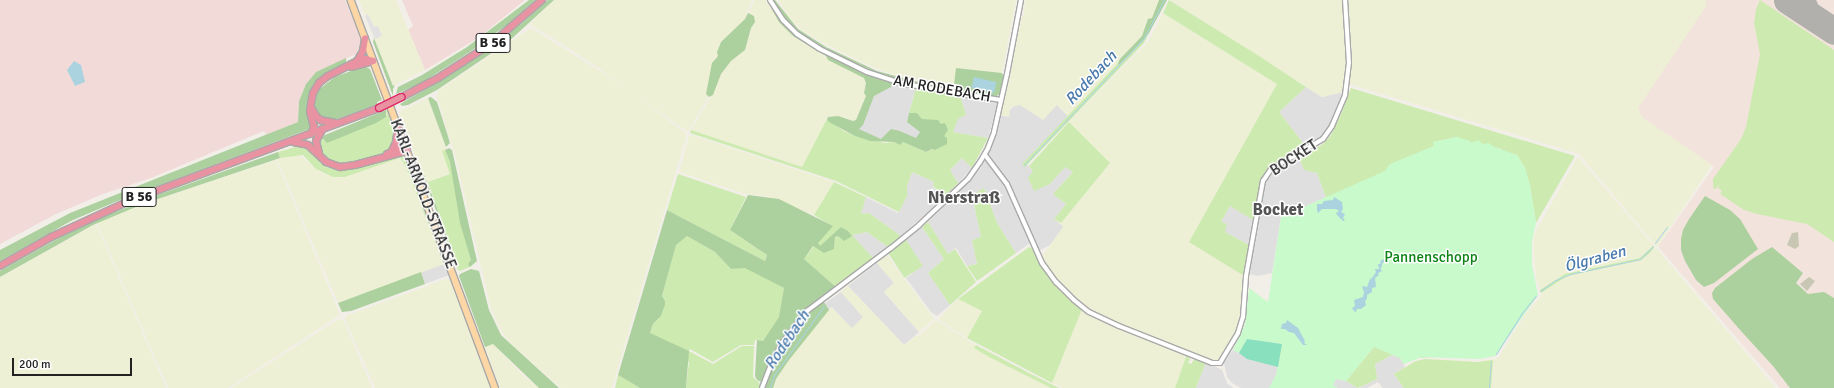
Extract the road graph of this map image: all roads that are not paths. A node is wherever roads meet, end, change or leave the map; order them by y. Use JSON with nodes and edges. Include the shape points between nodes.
{"nodes":[{"id":1,"x":351,"y":0,"type":"edge"},
{"id":2,"x":542,"y":0,"type":"edge"},
{"id":3,"x":770,"y":0,"type":"edge"},
{"id":4,"x":1021,"y":0,"type":"edge"},
{"id":5,"x":1345,"y":0,"type":"edge"},
{"id":6,"x":364,"y":38,"type":"junction"},
{"id":7,"x":373,"y":61,"type":"junction"},
{"id":8,"x":357,"y":62,"type":"junction"},
{"id":9,"x":344,"y":69,"type":"junction"},
{"id":10,"x":1001,"y":100,"type":"junction"},
{"id":11,"x":311,"y":104,"type":"junction"},
{"id":12,"x":338,"y":124,"type":"junction"},
{"id":13,"x":398,"y":127,"type":"junction"},
{"id":14,"x":323,"y":130,"type":"junction"},
{"id":15,"x":311,"y":134,"type":"junction"},
{"id":16,"x":290,"y":142,"type":"junction"},
{"id":17,"x":392,"y":151,"type":"junction"},
{"id":18,"x":407,"y":151,"type":"junction"},
{"id":19,"x":985,"y":155,"type":"junction"},
{"id":20,"x":383,"y":157,"type":"junction"},
{"id":21,"x":321,"y":158,"type":"junction"},
{"id":22,"x":0,"y":266,"type":"edge"},
{"id":23,"x":495,"y":388,"type":"edge"},
{"id":24,"x":762,"y":388,"type":"edge"}],
"edges":[{"from":1,"to":6,"type":"main road","name":"KARL-ARNOLD-STRASSE"},
{"from":2,"to":12,"type":"highway","number":"B 56","bridge":true,"via":[[492,43],[438,78],[402,98]]},
{"from":3,"to":10,"type":"street","name":"AM RODEBACH","via":[[783,20],[798,34],[820,49],[867,72],[905,84]]},
{"from":4,"to":10,"type":"street"},
{"from":5,"to":19,"type":"street","name":"BOCKET","via":[[1349,63],[1345,95],[1332,126],[1323,139],[1271,169],[1263,181],[1247,268],[1241,325],[1234,342],[1220,363],[1212,363],[1187,353],[1080,306],[1042,263],[1007,184]]},
{"from":6,"to":7,"type":"main road","name":"KARL-ARNOLD-STRASSE"},
{"from":6,"to":8,"type":"highway","via":[[363,51]]},
{"from":7,"to":8,"type":"highway","via":[[366,59]]},
{"from":7,"to":9,"type":"highway"},
{"from":7,"to":13,"type":"main road","name":"KARL-ARNOLD-STRASSE"},
{"from":8,"to":9,"type":"highway"},
{"from":9,"to":11,"type":"highway","via":[[319,83],[313,93]]},
{"from":10,"to":19,"type":"street","name":"AM RODEBACH","via":[[994,132]]},
{"from":11,"to":12,"type":"highway","via":[[318,118]]},
{"from":11,"to":15,"type":"highway","via":[[310,112],[314,127]]},
{"from":12,"to":14,"type":"highway","number":"B 56"},
{"from":13,"to":17,"type":"highway"},
{"from":13,"to":18,"type":"main road","name":"KARL-ARNOLD-STRASSE"},
{"from":14,"to":15,"type":"highway","number":"B 56"},
{"from":14,"to":21,"type":"highway","via":[[316,141]]},
{"from":15,"to":16,"type":"highway","number":"B 56"},
{"from":16,"to":21,"type":"highway","via":[[308,145]]},
{"from":16,"to":22,"type":"highway","number":"B 56","via":[[191,177],[95,216]]},
{"from":17,"to":18,"type":"highway"},
{"from":17,"to":20,"type":"highway"},
{"from":18,"to":20,"type":"highway"},
{"from":18,"to":23,"type":"main road","name":"KARL-ARNOLD-STRASSE"},
{"from":19,"to":24,"type":"street","name":"AM RODEBACH","via":[[968,179],[919,225],[807,311],[774,356]]},
{"from":20,"to":21,"type":"highway","via":[[342,167],[332,165]]}]}
